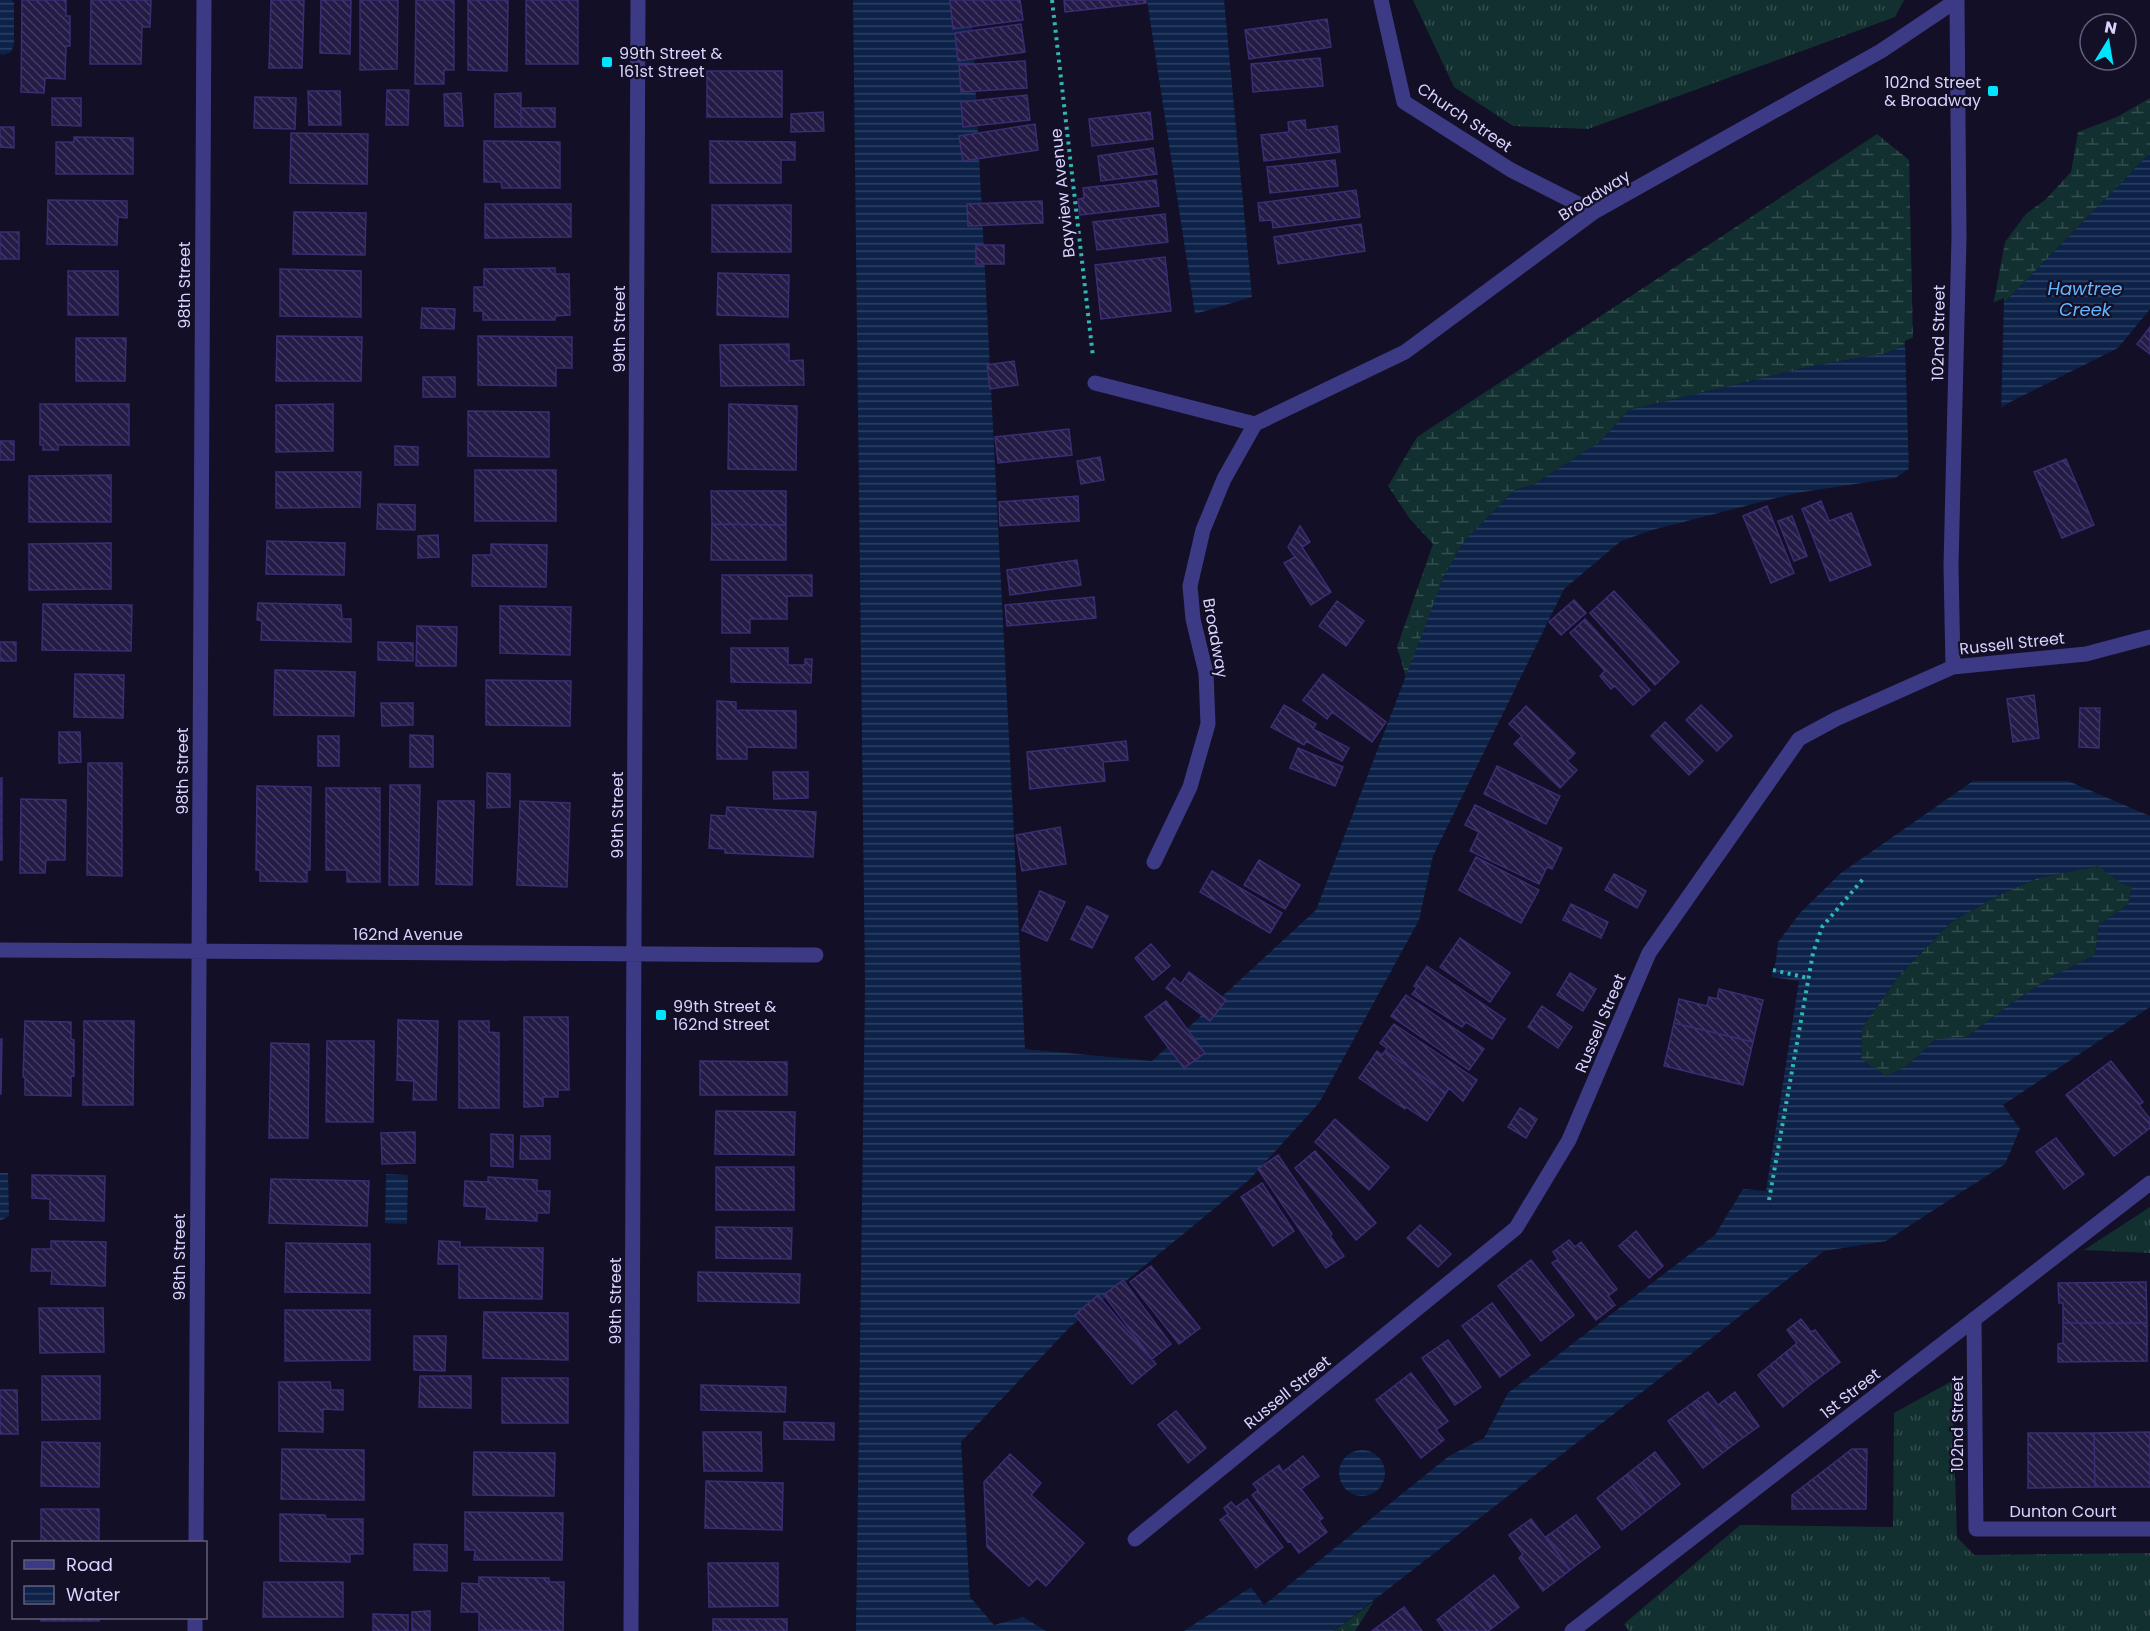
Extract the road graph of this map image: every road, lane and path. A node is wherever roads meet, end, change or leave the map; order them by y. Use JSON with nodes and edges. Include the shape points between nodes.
{"nodes":[{"id":1,"x":204,"y":0,"type":"edge"},
{"id":2,"x":639,"y":0,"type":"edge"},
{"id":3,"x":1052,"y":0,"type":"edge"},
{"id":4,"x":1381,"y":0,"type":"edge"},
{"id":5,"x":1958,"y":0,"type":"edge"},
{"id":6,"x":1594,"y":212,"type":"junction"},
{"id":7,"x":1095,"y":383,"type":"joint"},
{"id":8,"x":1255,"y":424,"type":"junction"},
{"id":9,"x":2150,"y":637,"type":"edge"},
{"id":10,"x":1953,"y":667,"type":"junction"},
{"id":11,"x":1154,"y":862,"type":"dead end"},
{"id":12,"x":1863,"y":879,"type":"dead end"},
{"id":13,"x":0,"y":950,"type":"edge"},
{"id":14,"x":199,"y":951,"type":"junction"},
{"id":15,"x":634,"y":954,"type":"junction"},
{"id":16,"x":816,"y":955,"type":"dead end"},
{"id":17,"x":1773,"y":970,"type":"dead end"},
{"id":18,"x":1808,"y":978,"type":"junction"},
{"id":19,"x":2150,"y":1183,"type":"edge"},
{"id":20,"x":1769,"y":1200,"type":"dead end"},
{"id":21,"x":1974,"y":1319,"type":"junction"},
{"id":22,"x":1976,"y":1529,"type":"joint"},
{"id":23,"x":2150,"y":1529,"type":"edge"},
{"id":24,"x":1135,"y":1539,"type":"dead end"},
{"id":25,"x":196,"y":1541,"type":"edge"},
{"id":26,"x":631,"y":1631,"type":"edge"},
{"id":27,"x":1572,"y":1631,"type":"edge"}],
"edges":[{"from":1,"to":14,"type":"street","name":"98th Street"},
{"from":2,"to":15,"type":"street","name":"99th Street"},
{"from":3,"to":7,"type":"path","name":"Bayview Avenue"},
{"from":4,"to":6,"type":"street","name":"Church Street","via":[[1404,102],[1511,170]]},
{"from":5,"to":6,"type":"street","name":"Broadway","via":[[1881,51]]},
{"from":5,"to":10,"type":"street","name":"102nd Street"},
{"from":6,"to":8,"type":"street","name":"Broadway","via":[[1404,352]]},
{"from":7,"to":8,"type":"street"},
{"from":8,"to":11,"type":"street","name":"Broadway","via":[[1224,479],[1203,530],[1190,586],[1193,619],[1206,673],[1208,724],[1190,787]]},
{"from":9,"to":10,"type":"street","name":"Russell Street","via":[[2086,654]]},
{"from":10,"to":24,"type":"street","name":"Russell Street","via":[[1836,719],[1799,740],[1649,953],[1569,1140],[1516,1228]]},
{"from":12,"to":18,"type":"path","via":[[1822,927]]},
{"from":13,"to":14,"type":"street","name":"162nd Avenue"},
{"from":14,"to":15,"type":"street","name":"162nd Avenue"},
{"from":14,"to":25,"type":"street","name":"98th Street"},
{"from":15,"to":16,"type":"street","name":"162nd Avenue"},
{"from":15,"to":26,"type":"street","name":"99th Street"},
{"from":17,"to":18,"type":"path"},
{"from":18,"to":20,"type":"path"},
{"from":19,"to":21,"type":"street","name":"1st Street"},
{"from":21,"to":22,"type":"street","name":"102nd Street"},
{"from":21,"to":27,"type":"street","name":"1st Street"},
{"from":22,"to":23,"type":"street","name":"Dunton Court"}]}
